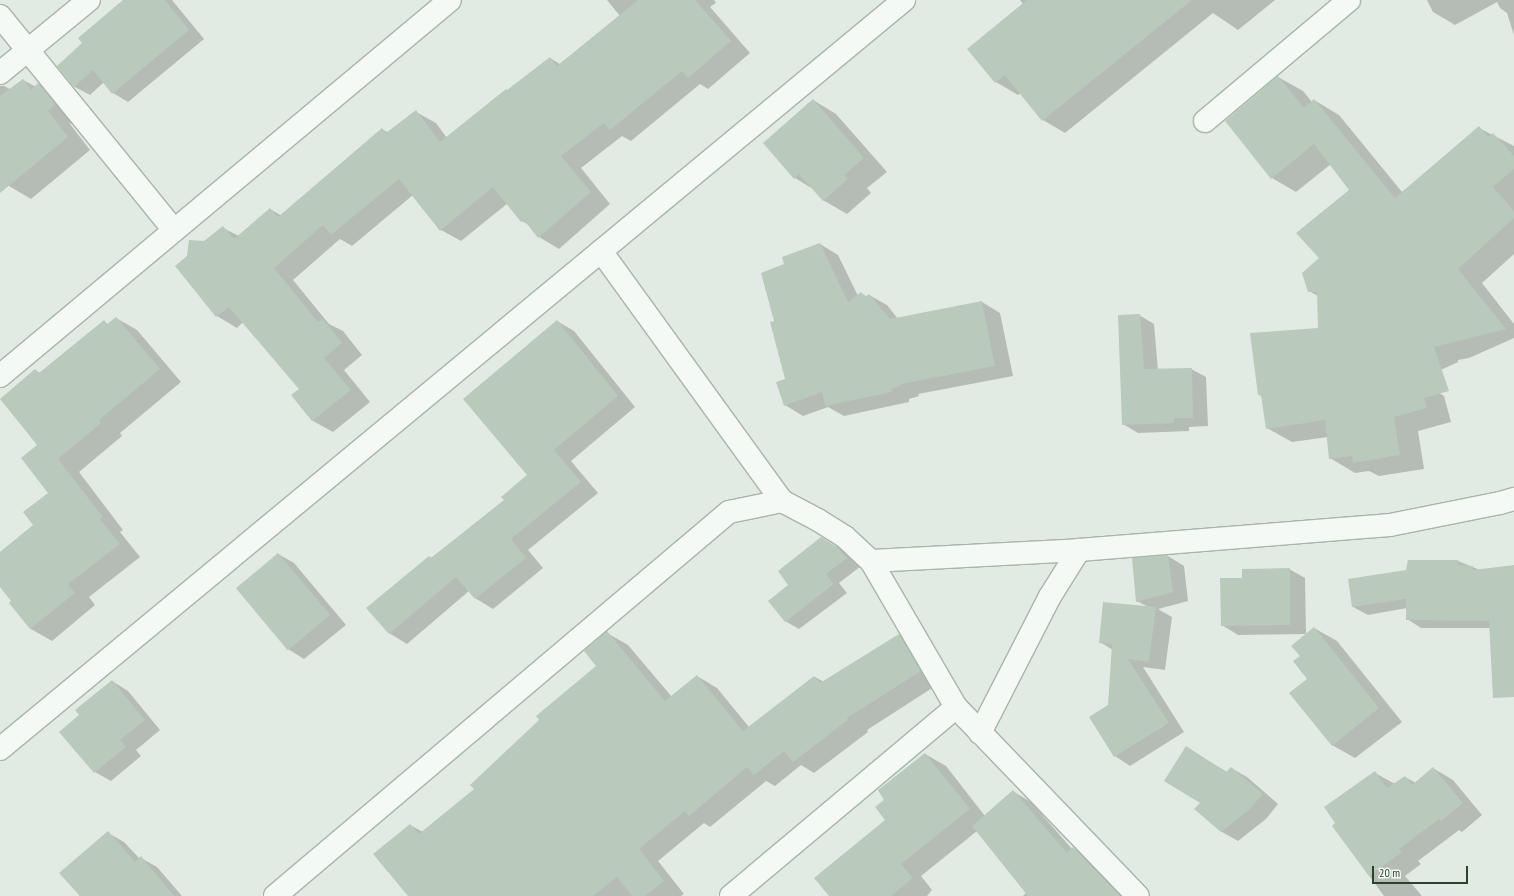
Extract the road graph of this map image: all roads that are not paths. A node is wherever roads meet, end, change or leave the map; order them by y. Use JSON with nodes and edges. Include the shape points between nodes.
{"nodes":[{"id":1,"x":89,"y":0,"type":"edge"},
{"id":2,"x":450,"y":0,"type":"edge"},
{"id":3,"x":904,"y":0,"type":"edge"},
{"id":4,"x":1349,"y":0,"type":"edge"},
{"id":5,"x":0,"y":16,"type":"edge"},
{"id":6,"x":28,"y":50,"type":"junction"},
{"id":7,"x":0,"y":72,"type":"edge"},
{"id":8,"x":1205,"y":121,"type":"dead end"},
{"id":9,"x":174,"y":230,"type":"junction"},
{"id":10,"x":601,"y":251,"type":"junction"},
{"id":11,"x":0,"y":376,"type":"edge"},
{"id":12,"x":1514,"y":499,"type":"edge"},
{"id":13,"x":782,"y":501,"type":"junction"},
{"id":14,"x":1079,"y":550,"type":"junction"},
{"id":15,"x":871,"y":561,"type":"junction"},
{"id":16,"x":956,"y":707,"type":"junction"},
{"id":17,"x":980,"y":733,"type":"junction"},
{"id":18,"x":0,"y":748,"type":"edge"},
{"id":19,"x":275,"y":896,"type":"edge"},
{"id":20,"x":731,"y":896,"type":"edge"},
{"id":21,"x":1138,"y":896,"type":"edge"}],
"edges":[{"from":1,"to":6,"type":"street"},
{"from":2,"to":9,"type":"street"},
{"from":3,"to":10,"type":"street"},
{"from":4,"to":8,"type":"street"},
{"from":5,"to":6,"type":"street"},
{"from":6,"to":7,"type":"street"},
{"from":6,"to":9,"type":"street"},
{"from":9,"to":11,"type":"street"},
{"from":10,"to":13,"type":"street"},
{"from":10,"to":18,"type":"street"},
{"from":12,"to":14,"type":"street","via":[[1390,526]]},
{"from":13,"to":15,"type":"street","via":[[845,537]]},
{"from":13,"to":19,"type":"street","via":[[729,512]]},
{"from":14,"to":15,"type":"street"},
{"from":14,"to":17,"type":"street","via":[[1049,598]]},
{"from":15,"to":16,"type":"street"},
{"from":16,"to":17,"type":"street"},
{"from":16,"to":20,"type":"street"},
{"from":17,"to":21,"type":"street"}]}
